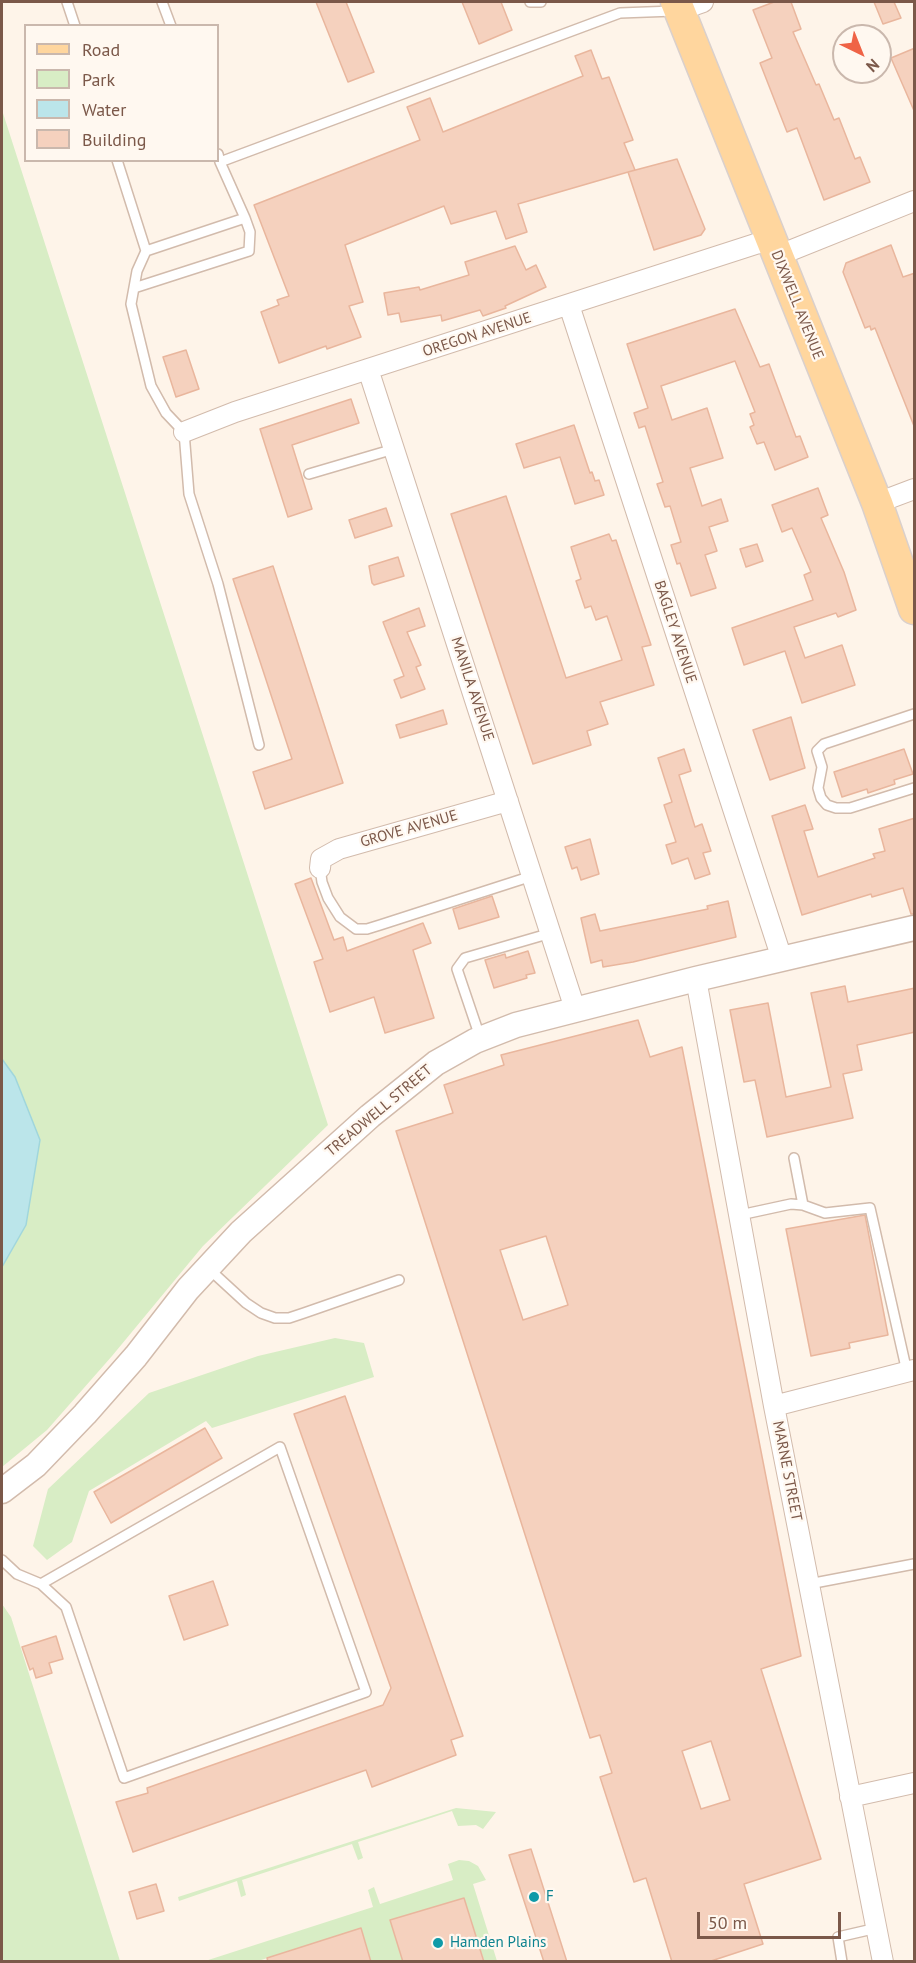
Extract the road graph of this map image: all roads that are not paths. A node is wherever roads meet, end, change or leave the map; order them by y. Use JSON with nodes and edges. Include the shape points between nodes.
{"nodes":[{"id":1,"x":67,"y":2,"type":"edge"},
{"id":2,"x":162,"y":2,"type":"edge"},
{"id":3,"x":530,"y":2,"type":"edge"},
{"id":4,"x":542,"y":2,"type":"edge"},
{"id":5,"x":686,"y":4,"type":"edge"},
{"id":6,"x":74,"y":24,"type":"edge"},
{"id":7,"x":170,"y":24,"type":"edge"},
{"id":8,"x":219,"y":158,"type":"edge"},
{"id":9,"x":118,"y":162,"type":"edge"},
{"id":10,"x":915,"y":201,"type":"edge"},
{"id":11,"x":245,"y":218,"type":"junction"},
{"id":12,"x":774,"y":247,"type":"junction"},
{"id":13,"x":146,"y":251,"type":"junction"},
{"id":14,"x":134,"y":288,"type":"junction"},
{"id":15,"x":569,"y":305,"type":"junction"},
{"id":16,"x":368,"y":369,"type":"junction"},
{"id":17,"x":184,"y":432,"type":"junction"},
{"id":18,"x":394,"y":449,"type":"junction"},
{"id":19,"x":309,"y":474,"type":"dead end"},
{"id":20,"x":915,"y":489,"type":"edge"},
{"id":21,"x":877,"y":502,"type":"junction"},
{"id":22,"x":915,"y":609,"type":"edge"},
{"id":23,"x":915,"y":714,"type":"edge"},
{"id":24,"x":259,"y":745,"type":"dead end"},
{"id":25,"x":915,"y":788,"type":"edge"},
{"id":26,"x":508,"y":801,"type":"junction"},
{"id":27,"x":320,"y":868,"type":"joint"},
{"id":28,"x":532,"y":876,"type":"junction"},
{"id":29,"x":915,"y":928,"type":"edge"},
{"id":30,"x":550,"y":933,"type":"junction"},
{"id":31,"x":782,"y":959,"type":"junction"},
{"id":32,"x":696,"y":979,"type":"junction"},
{"id":33,"x":576,"y":1009,"type":"junction"},
{"id":34,"x":480,"y":1039,"type":"junction"},
{"id":35,"x":794,"y":1158,"type":"dead end"},
{"id":36,"x":803,"y":1205,"type":"junction"},
{"id":37,"x":740,"y":1215,"type":"junction"},
{"id":38,"x":207,"y":1268,"type":"junction"},
{"id":39,"x":399,"y":1280,"type":"dead end"},
{"id":40,"x":911,"y":1371,"type":"edge"},
{"id":41,"x":774,"y":1406,"type":"junction"},
{"id":42,"x":2,"y":1491,"type":"edge"},
{"id":43,"x":2,"y":1560,"type":"edge"},
{"id":44,"x":915,"y":1564,"type":"edge"},
{"id":45,"x":41,"y":1584,"type":"junction"},
{"id":46,"x":809,"y":1584,"type":"junction"},
{"id":47,"x":915,"y":1783,"type":"edge"},
{"id":48,"x":850,"y":1797,"type":"junction"},
{"id":49,"x":877,"y":1928,"type":"junction"},
{"id":50,"x":842,"y":1962,"type":"edge"},
{"id":51,"x":883,"y":1962,"type":"edge"}],
"edges":[{"from":1,"to":6,"type":"lane"},
{"from":2,"to":7,"type":"lane"},
{"from":3,"to":4,"type":"lane"},
{"from":5,"to":8,"type":"lane","via":[[620,13]]},
{"from":5,"to":12,"type":"main road","name":"DIXWELL AVENUE"},
{"from":8,"to":11,"type":"lane"},
{"from":9,"to":13,"type":"lane"},
{"from":10,"to":12,"type":"street","name":"OREGON AVENUE"},
{"from":11,"to":13,"type":"lane"},
{"from":11,"to":14,"type":"lane","via":[[250,232],[249,250]]},
{"from":12,"to":15,"type":"street","name":"OREGON AVENUE"},
{"from":12,"to":21,"type":"main road","name":"DIXWELL AVENUE"},
{"from":13,"to":14,"type":"lane"},
{"from":14,"to":17,"type":"lane","via":[[131,304],[151,386],[166,413]]},
{"from":15,"to":16,"type":"street","name":"OREGON AVENUE"},
{"from":15,"to":31,"type":"street","name":"BAGLEY AVENUE"},
{"from":16,"to":17,"type":"street","name":"OREGON AVENUE"},
{"from":16,"to":18,"type":"street","name":"MANILA AVENUE"},
{"from":17,"to":24,"type":"lane","via":[[189,494],[218,584]]},
{"from":18,"to":19,"type":"lane"},
{"from":18,"to":26,"type":"street","name":"MANILA AVENUE"},
{"from":20,"to":21,"type":"street"},
{"from":21,"to":22,"type":"main road","name":"DIXWELL AVENUE"},
{"from":23,"to":25,"type":"lane","via":[[824,744],[817,751],[822,768],[818,788],[826,805],[850,808]]},
{"from":26,"to":27,"type":"street","name":"GROVE AVENUE","via":[[339,849],[321,859]]},
{"from":26,"to":28,"type":"street","name":"MANILA AVENUE"},
{"from":27,"to":28,"type":"lane","via":[[334,908],[356,929],[367,929]]},
{"from":28,"to":30,"type":"street","name":"MANILA AVENUE"},
{"from":29,"to":31,"type":"street","name":"TREADWELL STREET"},
{"from":30,"to":33,"type":"street","name":"MANILA AVENUE"},
{"from":30,"to":34,"type":"lane","via":[[465,958],[457,969]]},
{"from":31,"to":32,"type":"street","name":"TREADWELL STREET"},
{"from":32,"to":33,"type":"street","name":"TREADWELL STREET"},
{"from":32,"to":37,"type":"street","name":"MARNE STREET"},
{"from":33,"to":34,"type":"street","name":"TREADWELL STREET"},
{"from":34,"to":38,"type":"street","name":"TREADWELL STREET","via":[[436,1063],[370,1116],[241,1232]]},
{"from":35,"to":36,"type":"lane"},
{"from":36,"to":37,"type":"lane"},
{"from":36,"to":40,"type":"lane","via":[[825,1213],[870,1208]]},
{"from":37,"to":41,"type":"street","name":"MARNE STREET"},
{"from":38,"to":39,"type":"lane","via":[[246,1303],[275,1318],[289,1318]]},
{"from":38,"to":42,"type":"street","name":"TREADWELL STREET","via":[[85,1414],[36,1465]]},
{"from":40,"to":41,"type":"street"},
{"from":41,"to":46,"type":"street","name":"MARNE STREET"},
{"from":43,"to":45,"type":"lane","via":[[17,1574]]},
{"from":44,"to":46,"type":"lane"},
{"from":45,"to":45,"type":"lane","via":[[66,1607],[124,1778],[366,1692],[280,1447]]},
{"from":46,"to":48,"type":"street","name":"MARNE STREET"},
{"from":47,"to":48,"type":"street"},
{"from":48,"to":49,"type":"street","name":"MARNE STREET"},
{"from":49,"to":50,"type":"lane","via":[[838,1937]]},
{"from":49,"to":51,"type":"street","name":"MARNE STREET"}]}
